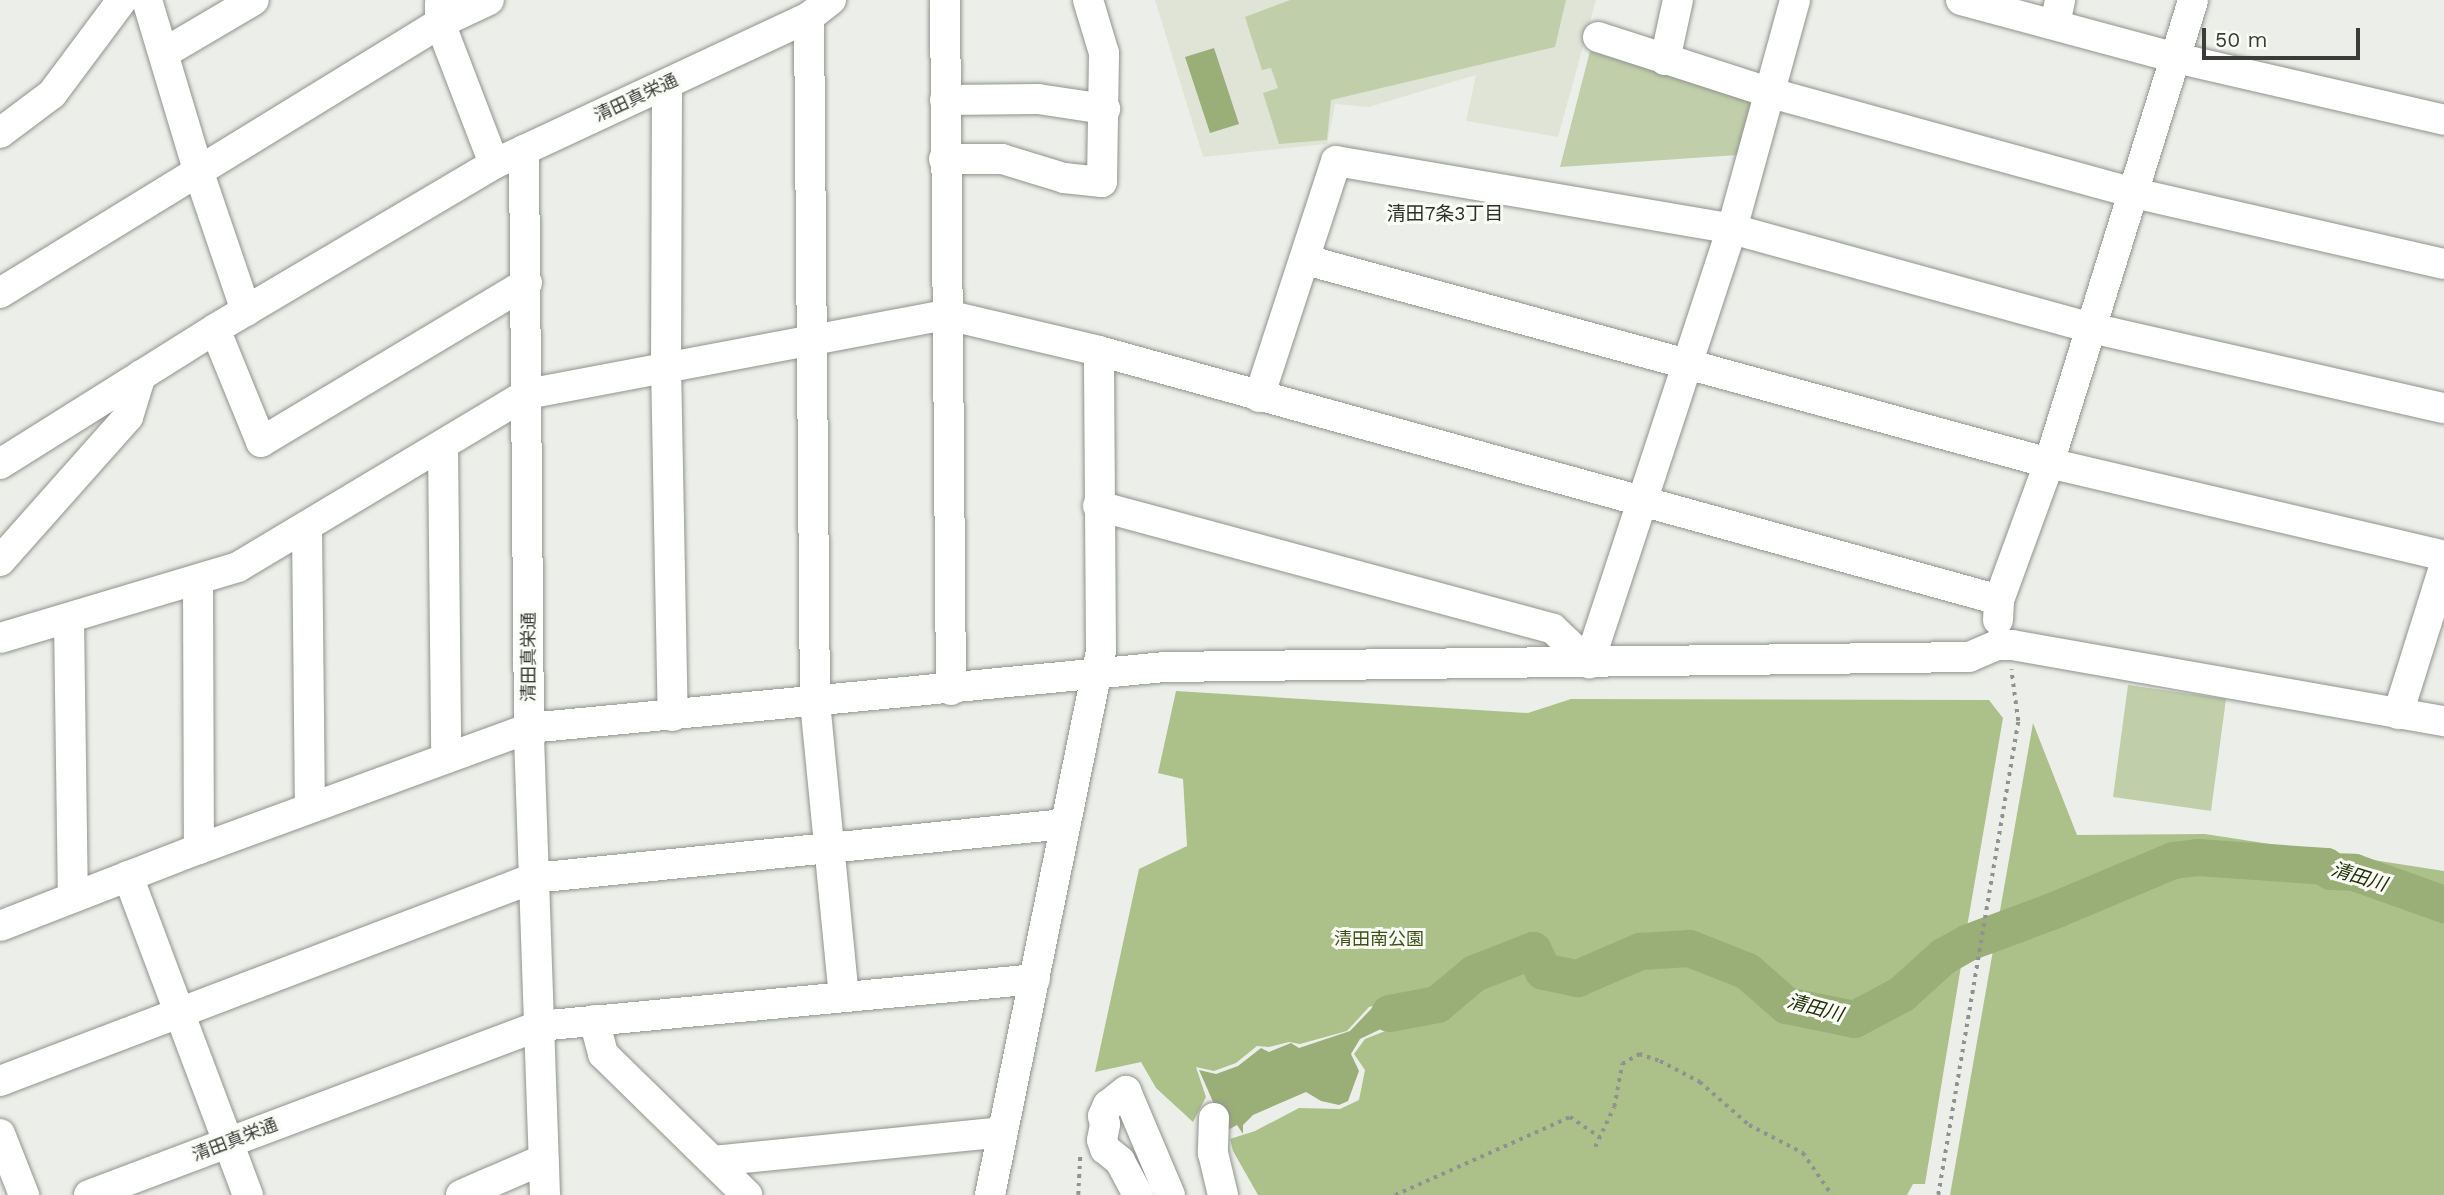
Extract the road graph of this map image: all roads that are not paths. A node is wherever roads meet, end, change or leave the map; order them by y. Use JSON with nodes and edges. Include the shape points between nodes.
{"nodes":[{"id":1,"x":122,"y":0,"type":"edge"},
{"id":2,"x":147,"y":0,"type":"edge"},
{"id":3,"x":254,"y":0,"type":"edge"},
{"id":4,"x":489,"y":0,"type":"edge"},
{"id":5,"x":945,"y":0,"type":"edge"},
{"id":6,"x":1088,"y":0,"type":"edge"},
{"id":7,"x":1678,"y":0,"type":"edge"},
{"id":8,"x":1795,"y":0,"type":"edge"},
{"id":9,"x":1961,"y":0,"type":"edge"},
{"id":10,"x":2193,"y":0,"type":"edge"},
{"id":11,"x":820,"y":9,"type":"edge"},
{"id":12,"x":440,"y":11,"type":"edge"},
{"id":13,"x":2057,"y":12,"type":"edge"},
{"id":14,"x":1598,"y":37,"type":"dead end"},
{"id":15,"x":164,"y":53,"type":"junction"},
{"id":16,"x":2176,"y":58,"type":"junction"},
{"id":17,"x":1665,"y":60,"type":"junction"},
{"id":18,"x":667,"y":84,"type":"junction"},
{"id":19,"x":1771,"y":93,"type":"junction"},
{"id":20,"x":945,"y":100,"type":"junction"},
{"id":21,"x":1105,"y":109,"type":"junction"},
{"id":22,"x":2444,"y":120,"type":"edge"},
{"id":23,"x":0,"y":133,"type":"edge"},
{"id":24,"x":524,"y":150,"type":"junction"},
{"id":25,"x":944,"y":159,"type":"junction"},
{"id":26,"x":494,"y":164,"type":"junction"},
{"id":27,"x":198,"y":170,"type":"junction"},
{"id":28,"x":2134,"y":193,"type":"junction"},
{"id":29,"x":1732,"y":229,"type":"junction"},
{"id":30,"x":1306,"y":260,"type":"junction"},
{"id":31,"x":2444,"y":264,"type":"edge"},
{"id":32,"x":527,"y":283,"type":"junction"},
{"id":33,"x":0,"y":293,"type":"edge"},
{"id":34,"x":246,"y":312,"type":"junction"},
{"id":35,"x":947,"y":314,"type":"junction"},
{"id":36,"x":2091,"y":328,"type":"junction"},
{"id":37,"x":215,"y":329,"type":"junction"},
{"id":38,"x":810,"y":338,"type":"junction"},
{"id":39,"x":1099,"y":351,"type":"junction"},
{"id":40,"x":1688,"y":364,"type":"junction"},
{"id":41,"x":666,"y":366,"type":"junction"},
{"id":42,"x":141,"y":375,"type":"junction"},
{"id":43,"x":527,"y":394,"type":"junction"},
{"id":44,"x":1259,"y":397,"type":"junction"},
{"id":45,"x":2444,"y":408,"type":"edge"},
{"id":46,"x":443,"y":446,"type":"junction"},
{"id":47,"x":2049,"y":463,"type":"junction"},
{"id":48,"x":0,"y":464,"type":"edge"},
{"id":49,"x":1642,"y":503,"type":"junction"},
{"id":50,"x":1098,"y":506,"type":"junction"},
{"id":51,"x":307,"y":527,"type":"junction"},
{"id":52,"x":2444,"y":556,"type":"edge"},
{"id":53,"x":0,"y":561,"type":"edge"},
{"id":54,"x":2444,"y":567,"type":"edge"},
{"id":55,"x":198,"y":580,"type":"junction"},
{"id":56,"x":1999,"y":600,"type":"junction"},
{"id":57,"x":69,"y":619,"type":"junction"},
{"id":58,"x":0,"y":638,"type":"edge"},
{"id":59,"x":1997,"y":645,"type":"junction"},
{"id":60,"x":1589,"y":663,"type":"junction"},
{"id":61,"x":1095,"y":674,"type":"junction"},
{"id":62,"x":951,"y":690,"type":"junction"},
{"id":63,"x":815,"y":702,"type":"junction"},
{"id":64,"x":2398,"y":714,"type":"junction"},
{"id":65,"x":673,"y":716,"type":"junction"},
{"id":66,"x":2444,"y":720,"type":"edge"},
{"id":67,"x":529,"y":728,"type":"junction"},
{"id":68,"x":446,"y":757,"type":"junction"},
{"id":69,"x":310,"y":808,"type":"junction"},
{"id":70,"x":1065,"y":824,"type":"junction"},
{"id":71,"x":831,"y":846,"type":"junction"},
{"id":72,"x":199,"y":849,"type":"junction"},
{"id":73,"x":128,"y":876,"type":"junction"},
{"id":74,"x":534,"y":878,"type":"junction"},
{"id":75,"x":73,"y":897,"type":"junction"},
{"id":76,"x":0,"y":926,"type":"edge"},
{"id":77,"x":1035,"y":979,"type":"junction"},
{"id":78,"x":844,"y":997,"type":"junction"},
{"id":79,"x":178,"y":1013,"type":"junction"},
{"id":80,"x":594,"y":1020,"type":"junction"},
{"id":81,"x":539,"y":1026,"type":"junction"},
{"id":82,"x":0,"y":1082,"type":"edge"},
{"id":83,"x":1214,"y":1118,"type":"dead end"},
{"id":84,"x":1002,"y":1132,"type":"junction"},
{"id":85,"x":0,"y":1134,"type":"edge"},
{"id":86,"x":227,"y":1143,"type":"junction"},
{"id":87,"x":544,"y":1159,"type":"junction"},
{"id":88,"x":713,"y":1161,"type":"junction"},
{"id":89,"x":95,"y":1194,"type":"edge"},
{"id":90,"x":24,"y":1195,"type":"edge"},
{"id":91,"x":247,"y":1195,"type":"edge"},
{"id":92,"x":461,"y":1195,"type":"edge"},
{"id":93,"x":545,"y":1195,"type":"edge"},
{"id":94,"x":747,"y":1195,"type":"edge"},
{"id":95,"x":990,"y":1195,"type":"edge"},
{"id":96,"x":1138,"y":1195,"type":"edge"},
{"id":97,"x":1170,"y":1195,"type":"edge"},
{"id":98,"x":1223,"y":1195,"type":"edge"}],
"edges":[{"from":1,"to":23,"type":"street","via":[[52,94]]},
{"from":2,"to":15,"type":"street"},
{"from":3,"to":15,"type":"street"},
{"from":4,"to":12,"type":"street"},
{"from":5,"to":20,"type":"street"},
{"from":6,"to":21,"type":"street","via":[[1104,53]]},
{"from":7,"to":17,"type":"street"},
{"from":8,"to":19,"type":"street"},
{"from":9,"to":13,"type":"street"},
{"from":10,"to":16,"type":"street"},
{"from":11,"to":18,"type":"street","name":"清田真栄通"},
{"from":11,"to":38,"type":"street"},
{"from":12,"to":26,"type":"street"},
{"from":12,"to":27,"type":"street"},
{"from":13,"to":16,"type":"street"},
{"from":14,"to":17,"type":"street"},
{"from":15,"to":27,"type":"street"},
{"from":16,"to":22,"type":"street"},
{"from":16,"to":28,"type":"street"},
{"from":17,"to":19,"type":"street"},
{"from":18,"to":24,"type":"street","name":"清田真栄通"},
{"from":18,"to":41,"type":"street"},
{"from":19,"to":28,"type":"street"},
{"from":19,"to":29,"type":"street"},
{"from":20,"to":21,"type":"street","via":[[1038,99]]},
{"from":20,"to":25,"type":"street"},
{"from":21,"to":25,"type":"street","via":[[1102,182],[1064,178],[1002,159]]},
{"from":24,"to":26,"type":"street"},
{"from":24,"to":32,"type":"street","name":"清田真栄通"},
{"from":25,"to":35,"type":"street"},
{"from":26,"to":34,"type":"street"},
{"from":27,"to":33,"type":"street"},
{"from":27,"to":34,"type":"street"},
{"from":28,"to":31,"type":"street"},
{"from":28,"to":36,"type":"street"},
{"from":29,"to":30,"type":"street","via":[[1336,161]]},
{"from":29,"to":36,"type":"street"},
{"from":29,"to":40,"type":"street"},
{"from":30,"to":40,"type":"street"},
{"from":30,"to":44,"type":"street"},
{"from":32,"to":37,"type":"street","via":[[261,442]]},
{"from":32,"to":43,"type":"street","name":"清田真栄通"},
{"from":34,"to":37,"type":"street"},
{"from":35,"to":38,"type":"street"},
{"from":35,"to":39,"type":"street"},
{"from":35,"to":62,"type":"street"},
{"from":36,"to":45,"type":"street"},
{"from":36,"to":47,"type":"street"},
{"from":37,"to":42,"type":"street"},
{"from":38,"to":41,"type":"street"},
{"from":38,"to":63,"type":"street"},
{"from":39,"to":44,"type":"street"},
{"from":39,"to":50,"type":"street"},
{"from":40,"to":47,"type":"street"},
{"from":40,"to":49,"type":"street"},
{"from":41,"to":43,"type":"street"},
{"from":41,"to":65,"type":"street"},
{"from":42,"to":48,"type":"street"},
{"from":42,"to":53,"type":"street","via":[[128,417]]},
{"from":43,"to":46,"type":"street"},
{"from":43,"to":67,"type":"street","name":"清田真栄通"},
{"from":44,"to":49,"type":"street"},
{"from":46,"to":51,"type":"street"},
{"from":46,"to":68,"type":"street"},
{"from":47,"to":52,"type":"street"},
{"from":47,"to":56,"type":"street"},
{"from":49,"to":56,"type":"street"},
{"from":49,"to":60,"type":"street"},
{"from":50,"to":60,"type":"street","via":[[1553,629]]},
{"from":50,"to":61,"type":"street","via":[[1101,651]]},
{"from":51,"to":55,"type":"street","via":[[238,567]]},
{"from":51,"to":69,"type":"street"},
{"from":54,"to":64,"type":"street"},
{"from":55,"to":57,"type":"street"},
{"from":55,"to":72,"type":"street"},
{"from":56,"to":59,"type":"street"},
{"from":57,"to":58,"type":"street"},
{"from":57,"to":75,"type":"street"},
{"from":59,"to":60,"type":"street","via":[[1969,657]]},
{"from":59,"to":64,"type":"street"},
{"from":60,"to":61,"type":"street","via":[[1165,667]]},
{"from":61,"to":62,"type":"street"},
{"from":61,"to":70,"type":"street"},
{"from":62,"to":63,"type":"street"},
{"from":63,"to":65,"type":"street"},
{"from":63,"to":71,"type":"street"},
{"from":64,"to":66,"type":"street"},
{"from":65,"to":67,"type":"street"},
{"from":67,"to":68,"type":"street"},
{"from":67,"to":74,"type":"street","name":"清田真栄通"},
{"from":68,"to":69,"type":"street"},
{"from":69,"to":72,"type":"street"},
{"from":70,"to":71,"type":"street"},
{"from":70,"to":77,"type":"street"},
{"from":71,"to":74,"type":"street"},
{"from":71,"to":78,"type":"street"},
{"from":72,"to":73,"type":"street"},
{"from":73,"to":75,"type":"street"},
{"from":73,"to":79,"type":"street"},
{"from":74,"to":79,"type":"street"},
{"from":74,"to":81,"type":"street","name":"清田真栄通"},
{"from":75,"to":76,"type":"street"},
{"from":77,"to":78,"type":"street"},
{"from":77,"to":84,"type":"street"},
{"from":78,"to":80,"type":"street"},
{"from":79,"to":82,"type":"street"},
{"from":79,"to":86,"type":"street"},
{"from":80,"to":81,"type":"street"},
{"from":80,"to":88,"type":"street","via":[[603,1054]]},
{"from":81,"to":86,"type":"street","name":"清田真栄通"},
{"from":81,"to":87,"type":"street"},
{"from":83,"to":98,"type":"street","via":[[1213,1153]]},
{"from":84,"to":88,"type":"street"},
{"from":84,"to":95,"type":"street"},
{"from":85,"to":90,"type":"street"},
{"from":86,"to":89,"type":"street","name":"清田真栄通"},
{"from":86,"to":91,"type":"street"},
{"from":87,"to":92,"type":"street"},
{"from":87,"to":93,"type":"street"},
{"from":88,"to":94,"type":"street"},
{"from":96,"to":97,"type":"street","via":[[1120,1161],[1105,1149],[1102,1140],[1108,1105],[1126,1091]]}]}
